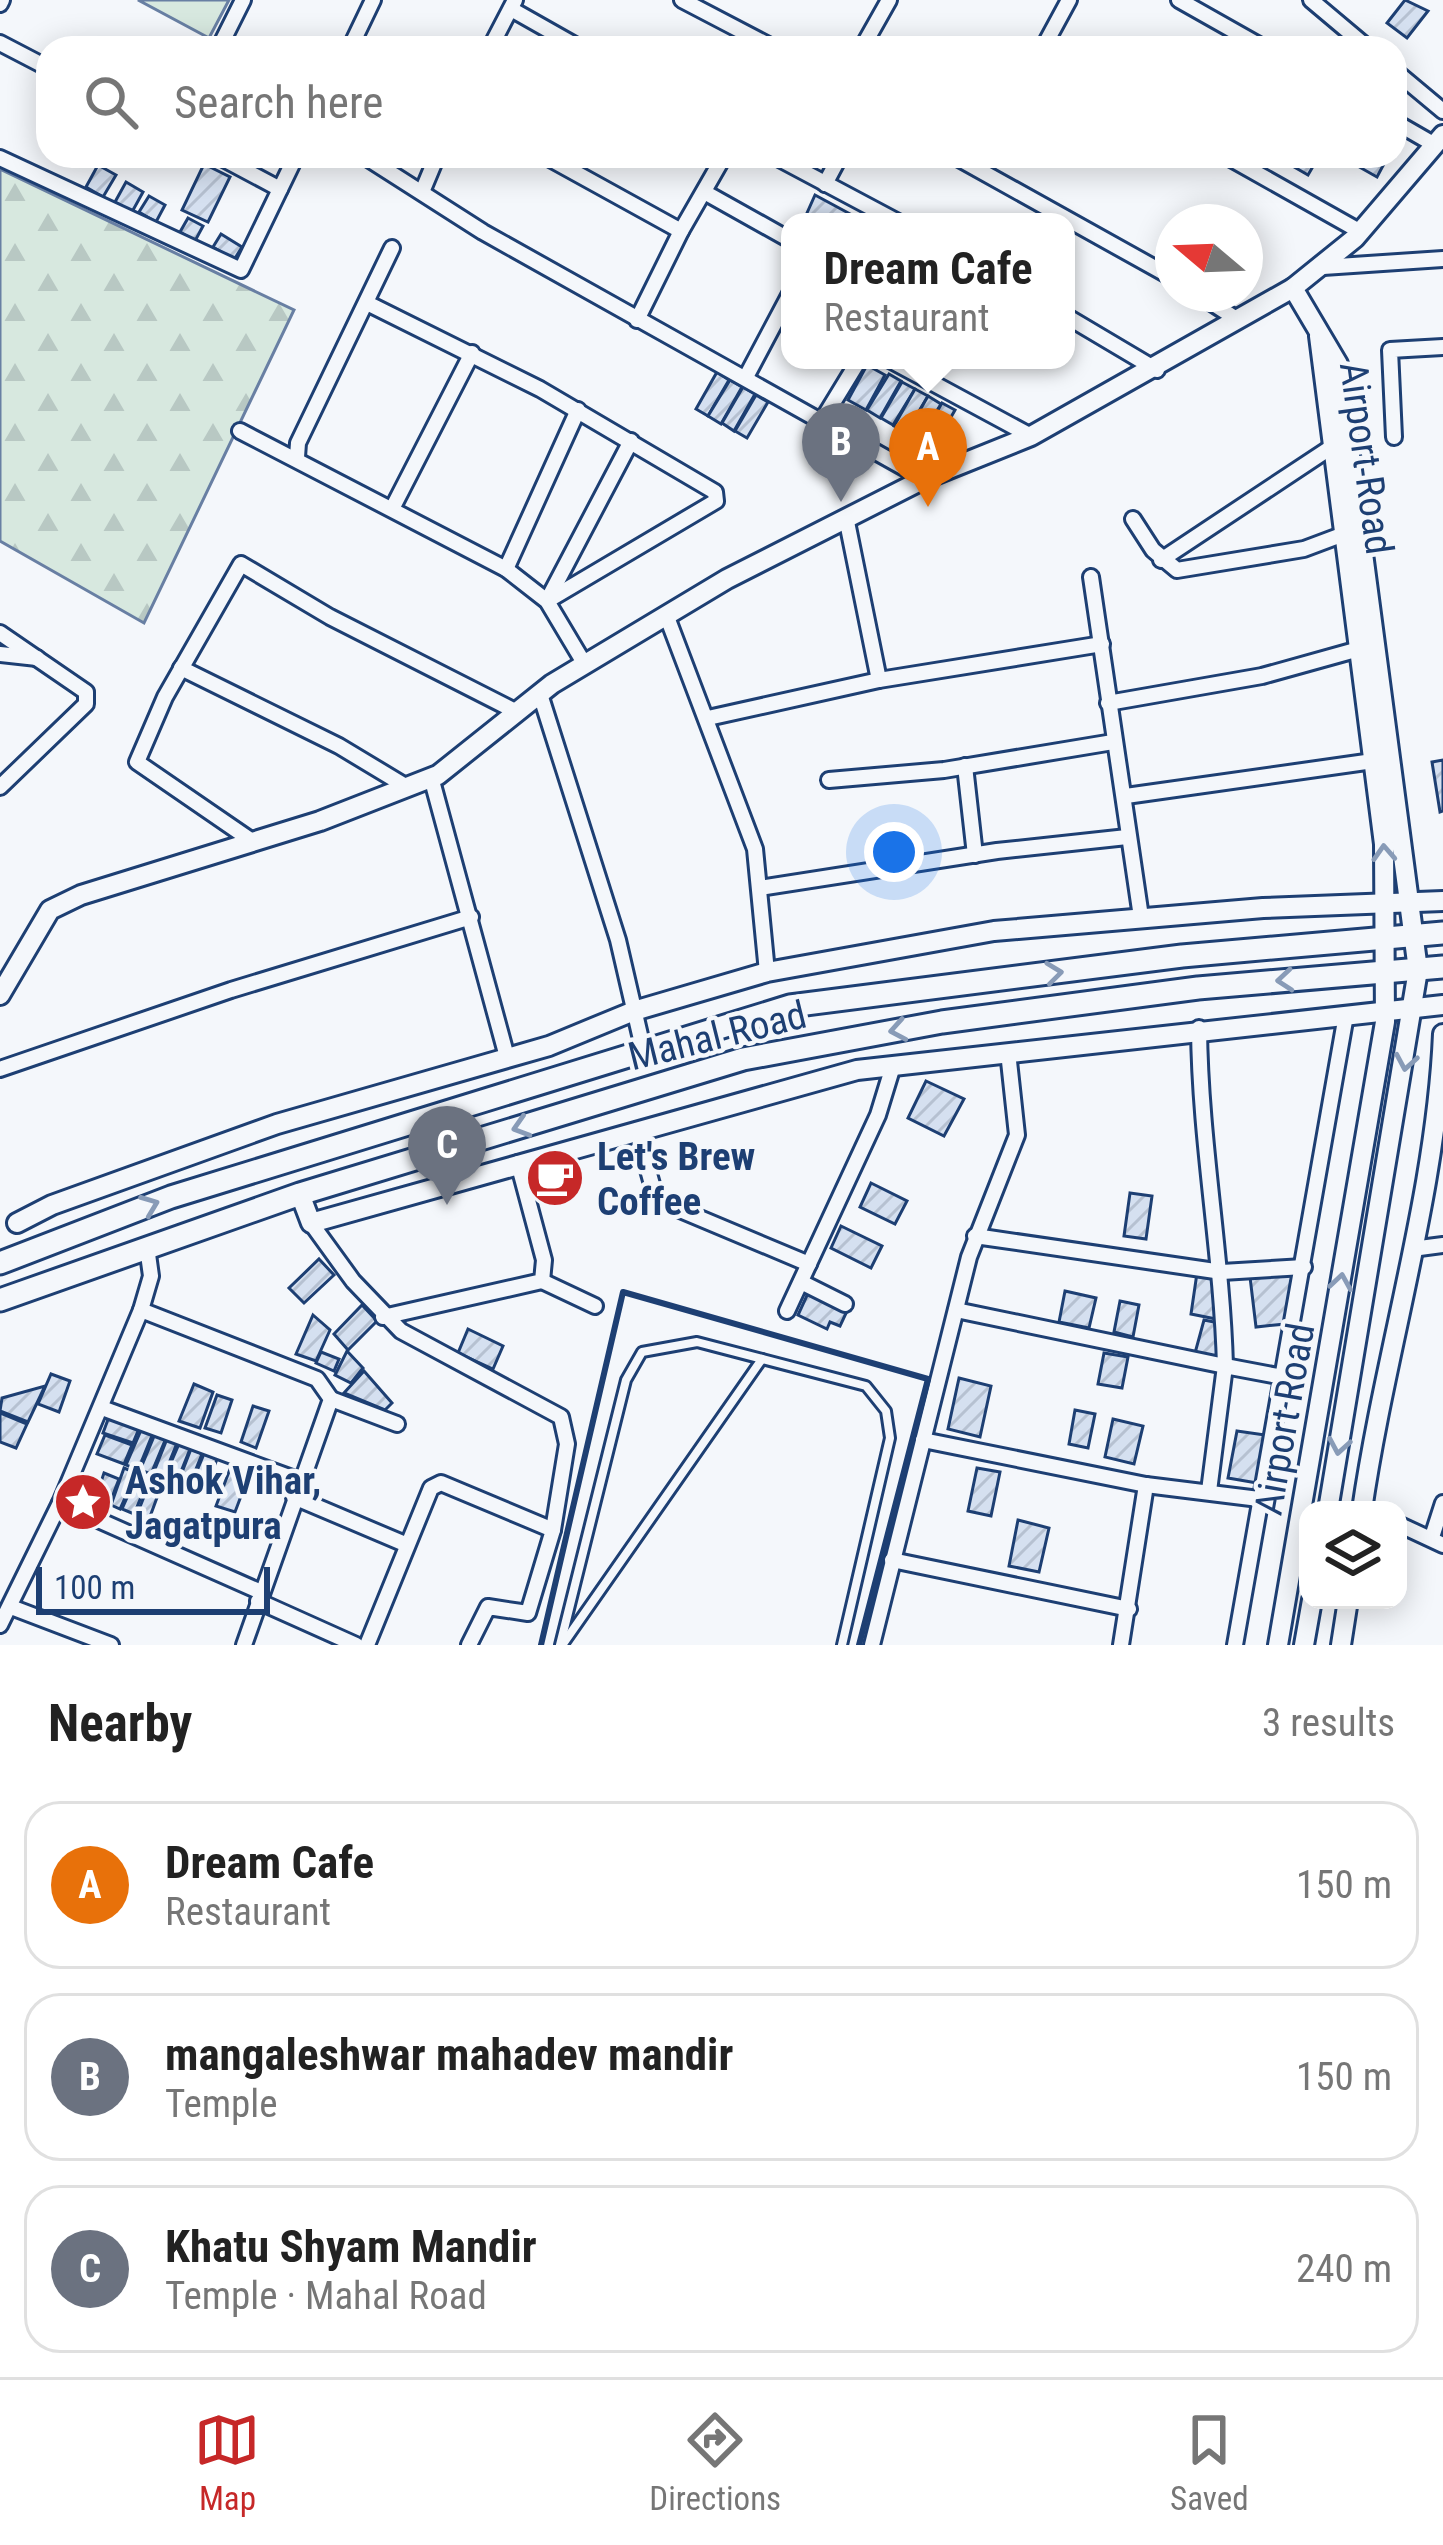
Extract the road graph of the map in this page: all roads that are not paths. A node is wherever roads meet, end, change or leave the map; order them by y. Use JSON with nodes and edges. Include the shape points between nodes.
{"nodes":[{"id":1,"x":243,"y":0,"type":"edge"},
{"id":2,"x":374,"y":0,"type":"edge"},
{"id":3,"x":682,"y":0,"type":"edge"},
{"id":4,"x":889,"y":0,"type":"edge"},
{"id":5,"x":1069,"y":0,"type":"edge"},
{"id":6,"x":1179,"y":0,"type":"edge"},
{"id":7,"x":1311,"y":0,"type":"edge"},
{"id":8,"x":513,"y":5,"type":"edge"},
{"id":9,"x":1233,"y":31,"type":"junction"},
{"id":10,"x":225,"y":36,"type":"edge"},
{"id":11,"x":356,"y":36,"type":"edge"},
{"id":12,"x":496,"y":36,"type":"edge"},
{"id":13,"x":561,"y":36,"type":"edge"},
{"id":14,"x":751,"y":36,"type":"edge"},
{"id":15,"x":869,"y":36,"type":"edge"},
{"id":16,"x":1050,"y":36,"type":"edge"},
{"id":17,"x":1230,"y":36,"type":"edge"},
{"id":18,"x":1242,"y":36,"type":"edge"},
{"id":19,"x":1354,"y":36,"type":"edge"},
{"id":20,"x":0,"y":43,"type":"edge"},
{"id":21,"x":36,"y":62,"type":"edge"},
{"id":22,"x":1407,"y":81,"type":"edge"},
{"id":23,"x":1443,"y":111,"type":"edge"},
{"id":24,"x":1407,"y":127,"type":"edge"},
{"id":25,"x":1439,"y":140,"type":"edge"},
{"id":26,"x":0,"y":158,"type":"edge"},
{"id":27,"x":241,"y":168,"type":"edge"},
{"id":28,"x":290,"y":168,"type":"edge"},
{"id":29,"x":383,"y":168,"type":"edge"},
{"id":30,"x":432,"y":168,"type":"edge"},
{"id":31,"x":567,"y":168,"type":"edge"},
{"id":32,"x":718,"y":168,"type":"edge"},
{"id":33,"x":796,"y":168,"type":"edge"},
{"id":34,"x":834,"y":168,"type":"edge"},
{"id":35,"x":972,"y":168,"type":"edge"},
{"id":36,"x":981,"y":168,"type":"edge"},
{"id":37,"x":1247,"y":168,"type":"edge"},
{"id":38,"x":979,"y":172,"type":"junction"},
{"id":39,"x":825,"y":184,"type":"junction"},
{"id":40,"x":280,"y":189,"type":"junction"},
{"id":41,"x":422,"y":192,"type":"junction"},
{"id":42,"x":706,"y":193,"type":"junction"},
{"id":43,"x":881,"y":213,"type":"edge"},
{"id":44,"x":1054,"y":213,"type":"edge"},
{"id":45,"x":1075,"y":224,"type":"edge"},
{"id":46,"x":681,"y":231,"type":"junction"},
{"id":47,"x":1361,"y":232,"type":"junction"},
{"id":48,"x":781,"y":235,"type":"edge"},
{"id":49,"x":392,"y":248,"type":"dead end"},
{"id":50,"x":1443,"y":259,"type":"edge"},
{"id":51,"x":1322,"y":267,"type":"junction"},
{"id":52,"x":1155,"y":268,"type":"edge"},
{"id":53,"x":1293,"y":288,"type":"junction"},
{"id":54,"x":367,"y":303,"type":"junction"},
{"id":55,"x":781,"y":311,"type":"edge"},
{"id":56,"x":1226,"y":312,"type":"edge"},
{"id":57,"x":1235,"y":318,"type":"junction"},
{"id":58,"x":637,"y":320,"type":"junction"},
{"id":59,"x":1075,"y":321,"type":"edge"},
{"id":60,"x":1318,"y":326,"type":"junction"},
{"id":61,"x":1443,"y":346,"type":"edge"},
{"id":62,"x":472,"y":353,"type":"junction"},
{"id":63,"x":854,"y":369,"type":"edge"},
{"id":64,"x":907,"y":369,"type":"edge"},
{"id":65,"x":1157,"y":370,"type":"junction"},
{"id":66,"x":746,"y":377,"type":"junction"},
{"id":67,"x":578,"y":410,"type":"junction"},
{"id":68,"x":823,"y":419,"type":"junction"},
{"id":69,"x":240,"y":431,"type":"dead end"},
{"id":70,"x":1031,"y":436,"type":"junction"},
{"id":71,"x":1394,"y":437,"type":"dead end"},
{"id":72,"x":632,"y":441,"type":"junction"},
{"id":73,"x":1330,"y":448,"type":"junction"},
{"id":74,"x":297,"y":457,"type":"junction"},
{"id":75,"x":924,"y":479,"type":"junction"},
{"id":76,"x":393,"y":507,"type":"junction"},
{"id":77,"x":846,"y":517,"type":"junction"},
{"id":78,"x":1133,"y":519,"type":"dead end"},
{"id":79,"x":1344,"y":534,"type":"junction"},
{"id":80,"x":1161,"y":560,"type":"junction"},
{"id":81,"x":506,"y":569,"type":"junction"},
{"id":82,"x":1091,"y":577,"type":"dead end"},
{"id":83,"x":547,"y":601,"type":"junction"},
{"id":84,"x":667,"y":617,"type":"junction"},
{"id":85,"x":0,"y":633,"type":"edge"},
{"id":86,"x":1102,"y":644,"type":"junction"},
{"id":87,"x":1359,"y":649,"type":"junction"},
{"id":88,"x":0,"y":654,"type":"edge"},
{"id":89,"x":38,"y":658,"type":"junction"},
{"id":90,"x":584,"y":663,"type":"junction"},
{"id":91,"x":181,"y":668,"type":"junction"},
{"id":92,"x":879,"y":680,"type":"junction"},
{"id":93,"x":540,"y":694,"type":"junction"},
{"id":94,"x":1108,"y":703,"type":"junction"},
{"id":95,"x":517,"y":712,"type":"junction"},
{"id":96,"x":708,"y":718,"type":"junction"},
{"id":97,"x":1113,"y":742,"type":"junction"},
{"id":98,"x":1373,"y":761,"type":"junction"},
{"id":99,"x":965,"y":766,"type":"junction"},
{"id":100,"x":7,"y":772,"type":"edge"},
{"id":101,"x":431,"y":777,"type":"junction"},
{"id":102,"x":829,"y":780,"type":"dead end"},
{"id":103,"x":0,"y":787,"type":"edge"},
{"id":104,"x":407,"y":787,"type":"junction"},
{"id":105,"x":1126,"y":796,"type":"junction"},
{"id":106,"x":1127,"y":837,"type":"junction"},
{"id":107,"x":252,"y":841,"type":"junction"},
{"id":108,"x":975,"y":855,"type":"junction"},
{"id":109,"x":760,"y":888,"type":"junction"},
{"id":110,"x":1443,"y":901,"type":"edge"},
{"id":111,"x":1411,"y":902,"type":"junction"},
{"id":112,"x":1386,"y":904,"type":"junction"},
{"id":113,"x":471,"y":917,"type":"junction"},
{"id":114,"x":1141,"y":917,"type":"junction"},
{"id":115,"x":1443,"y":933,"type":"edge"},
{"id":116,"x":1417,"y":934,"type":"junction"},
{"id":117,"x":1384,"y":940,"type":"junction"},
{"id":118,"x":1443,"y":967,"type":"edge"},
{"id":119,"x":1418,"y":970,"type":"junction"},
{"id":120,"x":767,"y":971,"type":"junction"},
{"id":121,"x":1384,"y":971,"type":"junction"},
{"id":122,"x":1348,"y":974,"type":"junction"},
{"id":123,"x":0,"y":995,"type":"edge"},
{"id":124,"x":1415,"y":1005,"type":"junction"},
{"id":125,"x":1443,"y":1005,"type":"edge"},
{"id":126,"x":1384,"y":1007,"type":"junction"},
{"id":127,"x":634,"y":1011,"type":"junction"},
{"id":128,"x":1346,"y":1015,"type":"junction"},
{"id":129,"x":1199,"y":1028,"type":"junction"},
{"id":130,"x":1443,"y":1034,"type":"edge"},
{"id":131,"x":643,"y":1048,"type":"junction"},
{"id":132,"x":1008,"y":1052,"type":"junction"},
{"id":133,"x":507,"y":1057,"type":"junction"},
{"id":134,"x":893,"y":1066,"type":"junction"},
{"id":135,"x":0,"y":1069,"type":"edge"},
{"id":136,"x":1438,"y":1125,"type":"edge"},
{"id":137,"x":637,"y":1130,"type":"junction"},
{"id":138,"x":518,"y":1163,"type":"junction"},
{"id":139,"x":300,"y":1194,"type":"junction"},
{"id":140,"x":8,"y":1221,"type":"edge"},
{"id":141,"x":311,"y":1223,"type":"junction"},
{"id":142,"x":975,"y":1236,"type":"junction"},
{"id":143,"x":1443,"y":1245,"type":"edge"},
{"id":144,"x":41,"y":1246,"type":"junction"},
{"id":145,"x":147,"y":1247,"type":"junction"},
{"id":146,"x":1412,"y":1249,"type":"junction"},
{"id":147,"x":0,"y":1263,"type":"edge"},
{"id":148,"x":809,"y":1264,"type":"junction"},
{"id":149,"x":1304,"y":1267,"type":"junction"},
{"id":150,"x":1222,"y":1272,"type":"junction"},
{"id":151,"x":542,"y":1280,"type":"junction"},
{"id":152,"x":801,"y":1282,"type":"junction"},
{"id":153,"x":0,"y":1300,"type":"edge"},
{"id":154,"x":845,"y":1304,"type":"dead end"},
{"id":155,"x":596,"y":1306,"type":"dead end"},
{"id":156,"x":141,"y":1310,"type":"junction"},
{"id":157,"x":956,"y":1310,"type":"junction"},
{"id":158,"x":787,"y":1311,"type":"dead end"},
{"id":159,"x":383,"y":1317,"type":"junction"},
{"id":160,"x":762,"y":1359,"type":"junction"},
{"id":161,"x":1225,"y":1366,"type":"junction"},
{"id":162,"x":1283,"y":1377,"type":"junction"},
{"id":163,"x":331,"y":1399,"type":"junction"},
{"id":164,"x":102,"y":1408,"type":"junction"},
{"id":165,"x":397,"y":1424,"type":"dead end"},
{"id":166,"x":923,"y":1440,"type":"junction"},
{"id":167,"x":300,"y":1481,"type":"junction"},
{"id":168,"x":1146,"y":1485,"type":"junction"},
{"id":169,"x":1209,"y":1491,"type":"junction"},
{"id":170,"x":294,"y":1497,"type":"junction"},
{"id":171,"x":1259,"y":1499,"type":"junction"},
{"id":172,"x":1330,"y":1501,"type":"edge"},
{"id":173,"x":1364,"y":1501,"type":"edge"},
{"id":174,"x":60,"y":1503,"type":"junction"},
{"id":175,"x":1443,"y":1503,"type":"edge"},
{"id":176,"x":1407,"y":1528,"type":"edge"},
{"id":177,"x":553,"y":1530,"type":"junction"},
{"id":178,"x":1438,"y":1541,"type":"edge"},
{"id":179,"x":405,"y":1544,"type":"junction"},
{"id":180,"x":892,"y":1560,"type":"junction"},
{"id":181,"x":259,"y":1597,"type":"junction"},
{"id":182,"x":11,"y":1607,"type":"junction"},
{"id":183,"x":1129,"y":1609,"type":"junction"},
{"id":184,"x":1310,"y":1609,"type":"edge"},
{"id":185,"x":1346,"y":1609,"type":"edge"},
{"id":186,"x":0,"y":1625,"type":"edge"},
{"id":187,"x":111,"y":1645,"type":"edge"},
{"id":188,"x":244,"y":1645,"type":"edge"},
{"id":189,"x":356,"y":1645,"type":"edge"},
{"id":190,"x":367,"y":1645,"type":"edge"},
{"id":191,"x":469,"y":1645,"type":"edge"},
{"id":192,"x":561,"y":1645,"type":"edge"},
{"id":193,"x":842,"y":1645,"type":"edge"},
{"id":194,"x":872,"y":1645,"type":"edge"},
{"id":195,"x":1121,"y":1645,"type":"edge"},
{"id":196,"x":1235,"y":1645,"type":"edge"},
{"id":197,"x":1278,"y":1645,"type":"edge"},
{"id":198,"x":1304,"y":1645,"type":"edge"},
{"id":199,"x":1340,"y":1645,"type":"edge"}],
"edges":[{"from":1,"to":10,"type":"street"},
{"from":2,"to":11,"type":"street"},
{"from":3,"to":14,"type":"street"},
{"from":4,"to":15,"type":"street"},
{"from":5,"to":16,"type":"street"},
{"from":6,"to":9,"type":"street"},
{"from":7,"to":19,"type":"street"},
{"from":8,"to":12,"type":"street"},
{"from":8,"to":13,"type":"street"},
{"from":9,"to":17,"type":"street"},
{"from":9,"to":18,"type":"street"},
{"from":20,"to":21,"type":"street"},
{"from":22,"to":23,"type":"street"},
{"from":24,"to":25,"type":"street"},
{"from":25,"to":47,"type":"street"},
{"from":26,"to":40,"type":"street","via":[[241,270]]},
{"from":27,"to":40,"type":"street"},
{"from":28,"to":40,"type":"street"},
{"from":29,"to":41,"type":"street"},
{"from":30,"to":41,"type":"street"},
{"from":31,"to":46,"type":"street"},
{"from":32,"to":42,"type":"street"},
{"from":33,"to":39,"type":"street"},
{"from":34,"to":39,"type":"street"},
{"from":35,"to":38,"type":"street"},
{"from":36,"to":38,"type":"street"},
{"from":37,"to":47,"type":"street"},
{"from":38,"to":44,"type":"street"},
{"from":39,"to":43,"type":"street"},
{"from":41,"to":58,"type":"street"},
{"from":42,"to":46,"type":"street"},
{"from":42,"to":48,"type":"street"},
{"from":45,"to":52,"type":"street"},
{"from":46,"to":58,"type":"street"},
{"from":47,"to":51,"type":"street"},
{"from":49,"to":54,"type":"street"},
{"from":50,"to":51,"type":"street"},
{"from":51,"to":53,"type":"street"},
{"from":53,"to":57,"type":"street"},
{"from":53,"to":60,"type":"street"},
{"from":54,"to":62,"type":"street"},
{"from":54,"to":74,"type":"street"},
{"from":55,"to":66,"type":"street"},
{"from":56,"to":57,"type":"street"},
{"from":57,"to":65,"type":"street"},
{"from":58,"to":66,"type":"street"},
{"from":59,"to":65,"type":"street"},
{"from":60,"to":73,"type":"street","name":"Airport Road"},
{"from":60,"to":111,"type":"street","name":"Airport Road","via":[[1338,364]]},
{"from":61,"to":71,"type":"street","via":[[1390,350]]},
{"from":62,"to":67,"type":"street"},
{"from":62,"to":76,"type":"street"},
{"from":63,"to":68,"type":"street"},
{"from":64,"to":70,"type":"street"},
{"from":65,"to":70,"type":"street"},
{"from":66,"to":68,"type":"street"},
{"from":67,"to":72,"type":"street"},
{"from":67,"to":81,"type":"street"},
{"from":68,"to":75,"type":"street"},
{"from":69,"to":74,"type":"street"},
{"from":70,"to":75,"type":"street"},
{"from":72,"to":83,"type":"street"},
{"from":72,"to":83,"type":"street","via":[[715,492],[716,501]]},
{"from":73,"to":79,"type":"street","name":"Airport Road"},
{"from":73,"to":80,"type":"street"},
{"from":74,"to":76,"type":"street"},
{"from":75,"to":77,"type":"street"},
{"from":76,"to":81,"type":"street"},
{"from":77,"to":84,"type":"street"},
{"from":77,"to":92,"type":"street"},
{"from":78,"to":80,"type":"street"},
{"from":79,"to":80,"type":"street","via":[[1191,571]]},
{"from":79,"to":87,"type":"street","name":"Airport Road"},
{"from":81,"to":83,"type":"street"},
{"from":82,"to":86,"type":"street"},
{"from":83,"to":90,"type":"street"},
{"from":84,"to":90,"type":"street"},
{"from":84,"to":96,"type":"street"},
{"from":85,"to":89,"type":"street"},
{"from":86,"to":92,"type":"street"},
{"from":86,"to":94,"type":"street"},
{"from":87,"to":94,"type":"street"},
{"from":87,"to":98,"type":"street","name":"Airport Road"},
{"from":88,"to":89,"type":"street"},
{"from":89,"to":100,"type":"street","via":[[83,687],[86,704]]},
{"from":90,"to":93,"type":"street"},
{"from":91,"to":95,"type":"street","via":[[241,564]]},
{"from":91,"to":104,"type":"street"},
{"from":91,"to":107,"type":"street","via":[[136,762]]},
{"from":92,"to":96,"type":"street"},
{"from":93,"to":95,"type":"street"},
{"from":93,"to":127,"type":"street"},
{"from":94,"to":97,"type":"street"},
{"from":95,"to":101,"type":"street"},
{"from":96,"to":109,"type":"street","via":[[755,849]]},
{"from":97,"to":99,"type":"street"},
{"from":97,"to":105,"type":"street"},
{"from":98,"to":105,"type":"street"},
{"from":112,"to":98,"type":"street","name":"Airport Road","one_way":true},
{"from":99,"to":102,"type":"street"},
{"from":99,"to":108,"type":"street"},
{"from":100,"to":103,"type":"street"},
{"from":101,"to":104,"type":"street"},
{"from":101,"to":113,"type":"street"},
{"from":104,"to":107,"type":"street"},
{"from":105,"to":106,"type":"street"},
{"from":106,"to":108,"type":"street"},
{"from":106,"to":114,"type":"street"},
{"from":107,"to":123,"type":"street","via":[[50,910]]},
{"from":108,"to":109,"type":"street"},
{"from":109,"to":120,"type":"street"},
{"from":110,"to":111,"type":"street"},
{"from":111,"to":112,"type":"street"},
{"from":111,"to":116,"type":"street","name":"Airport Road"},
{"from":112,"to":114,"type":"street"},
{"from":112,"to":117,"type":"street","name":"Airport Road"},
{"from":113,"to":133,"type":"street"},
{"from":113,"to":135,"type":"street"},
{"from":114,"to":120,"type":"street","via":[[908,944]]},
{"from":115,"to":116,"type":"main road","name":"Mahal Road"},
{"from":116,"to":117,"type":"main road","name":"Mahal Road"},
{"from":116,"to":119,"type":"street","name":"Airport Road"},
{"from":117,"to":121,"type":"street","name":"Airport Road"},
{"from":131,"to":117,"type":"main road","name":"Mahal Road","one_way":true,"via":[[790,1006],[1182,956]]},
{"from":118,"to":119,"type":"main road","name":"Mahal Road"},
{"from":119,"to":121,"type":"main road","name":"Mahal Road"},
{"from":119,"to":124,"type":"street","name":"Airport Road"},
{"from":120,"to":127,"type":"street"},
{"from":121,"to":122,"type":"main road","name":"Mahal Road"},
{"from":121,"to":126,"type":"street","name":"Airport Road"},
{"from":122,"to":128,"type":"street"},
{"from":122,"to":139,"type":"main road","name":"Mahal Road","one_way":true,"via":[[942,1022],[743,1059]]},
{"from":124,"to":125,"type":"street"},
{"from":124,"to":126,"type":"street"},
{"from":124,"to":172,"type":"street","name":"Airport Road","one_way":true},
{"from":126,"to":128,"type":"street"},
{"from":197,"to":126,"type":"street","name":"Airport Road","one_way":true},
{"from":127,"to":131,"type":"street"},
{"from":127,"to":133,"type":"street"},
{"from":128,"to":129,"type":"street"},
{"from":128,"to":149,"type":"street"},
{"from":129,"to":132,"type":"street"},
{"from":129,"to":150,"type":"street"},
{"from":130,"to":136,"type":"street"},
{"from":144,"to":131,"type":"main road","name":"Mahal Road","one_way":true},
{"from":132,"to":134,"type":"street"},
{"from":132,"to":142,"type":"street","via":[[1017,1135]]},
{"from":133,"to":140,"type":"street","via":[[277,1124]]},
{"from":134,"to":137,"type":"street"},
{"from":134,"to":148,"type":"street"},
{"from":136,"to":146,"type":"street"},
{"from":137,"to":138,"type":"street"},
{"from":137,"to":148,"type":"street","via":[[653,1188],[666,1204]]},
{"from":138,"to":141,"type":"street"},
{"from":138,"to":151,"type":"street"},
{"from":139,"to":141,"type":"street"},
{"from":139,"to":145,"type":"main road","name":"Mahal Road"},
{"from":140,"to":144,"type":"street"},
{"from":141,"to":159,"type":"street"},
{"from":142,"to":150,"type":"street"},
{"from":142,"to":157,"type":"street"},
{"from":143,"to":146,"type":"street"},
{"from":144,"to":147,"type":"main road","name":"Mahal Road"},
{"from":145,"to":153,"type":"main road","name":"Mahal Road"},
{"from":145,"to":156,"type":"street","via":[[151,1276]]},
{"from":146,"to":173,"type":"street"},
{"from":148,"to":152,"type":"street"},
{"from":149,"to":150,"type":"street"},
{"from":149,"to":162,"type":"street"},
{"from":150,"to":161,"type":"street"},
{"from":151,"to":155,"type":"street"},
{"from":151,"to":159,"type":"street"},
{"from":152,"to":154,"type":"street"},
{"from":152,"to":158,"type":"street"},
{"from":156,"to":163,"type":"street","via":[[317,1379]]},
{"from":156,"to":164,"type":"street"},
{"from":157,"to":161,"type":"street"},
{"from":157,"to":166,"type":"street"},
{"from":159,"to":177,"type":"street","via":[[562,1417],[567,1444]]},
{"from":160,"to":192,"type":"lane"},
{"from":160,"to":192,"type":"lane","via":[[697,1342],[642,1352],[626,1380]]},
{"from":160,"to":193,"type":"lane","via":[[866,1386],[886,1411],[890,1438]]},
{"from":161,"to":162,"type":"street"},
{"from":161,"to":169,"type":"street"},
{"from":162,"to":171,"type":"street"},
{"from":163,"to":165,"type":"street"},
{"from":163,"to":167,"type":"street"},
{"from":164,"to":167,"type":"street"},
{"from":164,"to":174,"type":"street"},
{"from":166,"to":168,"type":"street"},
{"from":166,"to":180,"type":"street"},
{"from":167,"to":170,"type":"street"},
{"from":168,"to":169,"type":"street"},
{"from":168,"to":183,"type":"street"},
{"from":169,"to":171,"type":"street"},
{"from":170,"to":179,"type":"street"},
{"from":170,"to":181,"type":"street"},
{"from":171,"to":196,"type":"street"},
{"from":174,"to":181,"type":"street"},
{"from":174,"to":182,"type":"street"},
{"from":175,"to":178,"type":"street"},
{"from":176,"to":178,"type":"street"},
{"from":177,"to":179,"type":"street","via":[[441,1483],[431,1488]]},
{"from":177,"to":191,"type":"street","via":[[528,1613],[488,1607]]},
{"from":179,"to":190,"type":"street"},
{"from":180,"to":183,"type":"street"},
{"from":180,"to":194,"type":"street"},
{"from":181,"to":188,"type":"street"},
{"from":181,"to":189,"type":"street"},
{"from":182,"to":186,"type":"street"},
{"from":182,"to":187,"type":"street"},
{"from":183,"to":195,"type":"street"},
{"from":184,"to":198,"type":"street"},
{"from":185,"to":199,"type":"street"}]}
